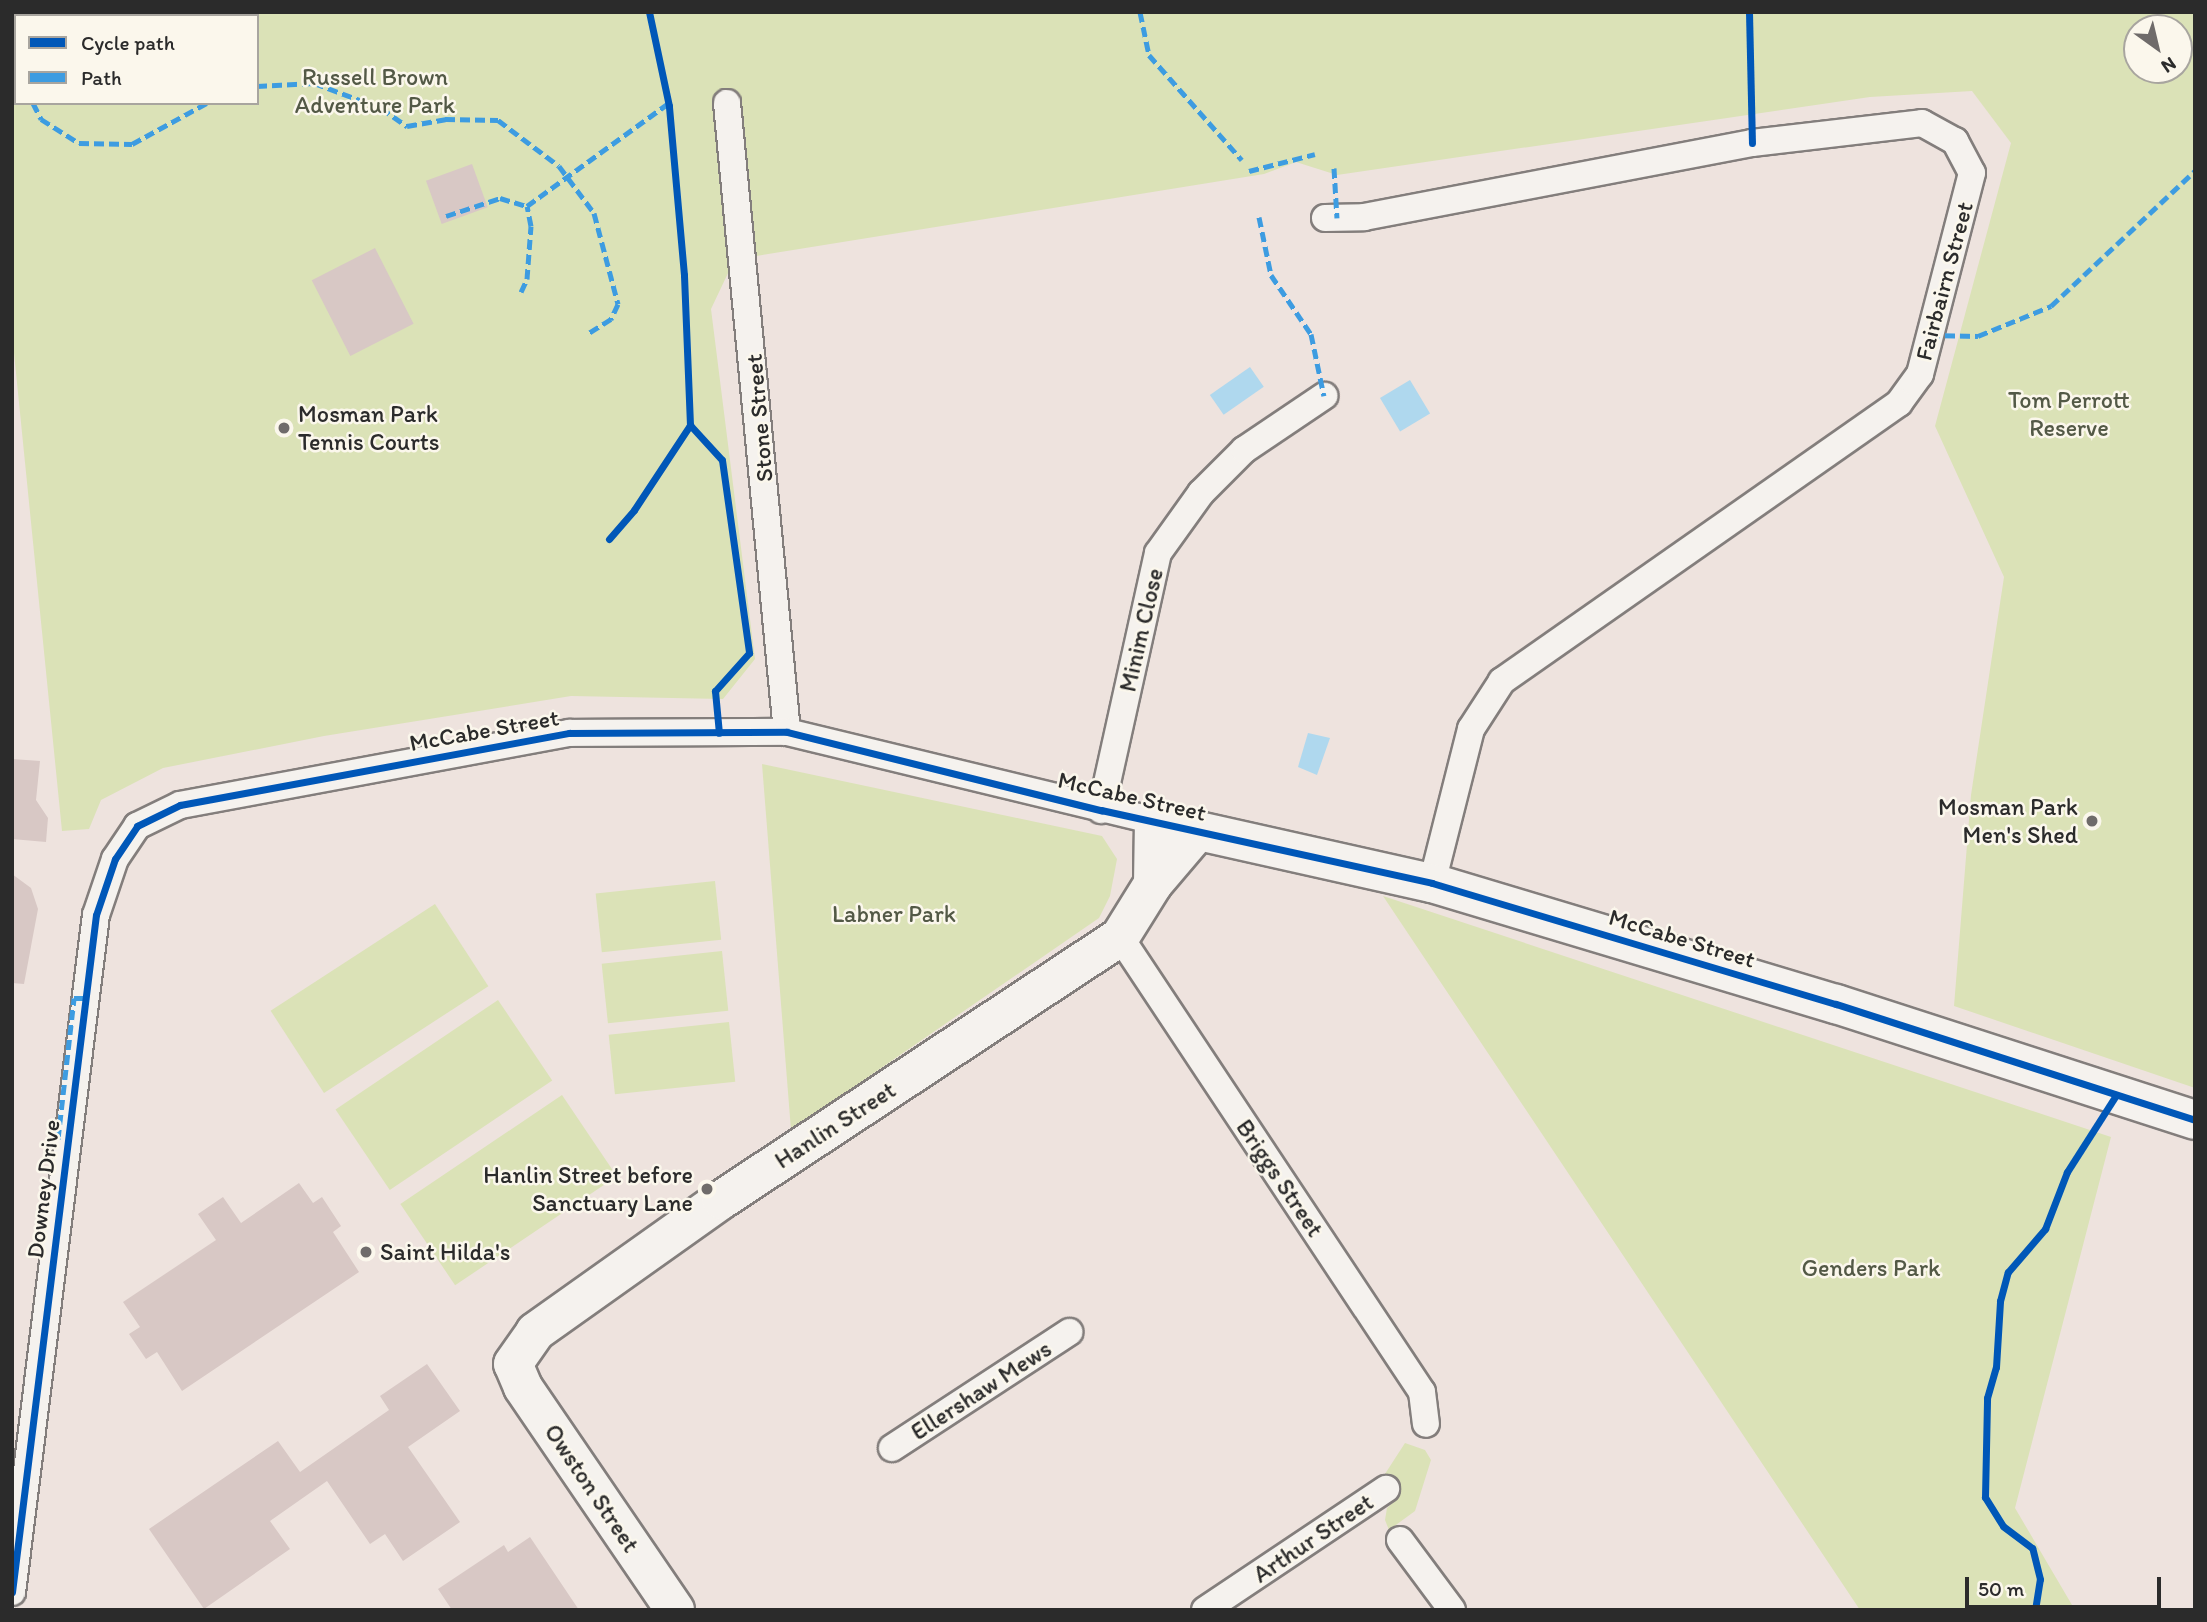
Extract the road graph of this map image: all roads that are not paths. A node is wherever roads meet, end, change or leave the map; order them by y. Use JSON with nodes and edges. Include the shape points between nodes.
{"nodes":[{"id":1,"x":727,"y":103,"type":"dead end"},
{"id":2,"x":1325,"y":218,"type":"dead end"},
{"id":3,"x":1324,"y":396,"type":"dead end"},
{"id":4,"x":787,"y":733,"type":"junction"},
{"id":5,"x":1101,"y":810,"type":"junction"},
{"id":6,"x":1154,"y":821,"type":"junction"},
{"id":7,"x":1198,"y":831,"type":"junction"},
{"id":8,"x":1432,"y":883,"type":"junction"},
{"id":9,"x":1153,"y":884,"type":"junction"},
{"id":10,"x":96,"y":915,"type":"joint"},
{"id":11,"x":1119,"y":937,"type":"junction"},
{"id":12,"x":2195,"y":1120,"type":"edge"},
{"id":13,"x":1069,"y":1332,"type":"dead end"},
{"id":14,"x":513,"y":1364,"type":"joint"},
{"id":15,"x":1426,"y":1424,"type":"dead end"},
{"id":16,"x":892,"y":1448,"type":"dead end"},
{"id":17,"x":1386,"y":1489,"type":"dead end"},
{"id":18,"x":1400,"y":1540,"type":"dead end"},
{"id":19,"x":12,"y":1592,"type":"edge"},
{"id":20,"x":675,"y":1610,"type":"edge"},
{"id":21,"x":1205,"y":1610,"type":"edge"},
{"id":22,"x":1452,"y":1610,"type":"edge"}],
"edges":[{"from":1,"to":4,"type":"street","name":"Stone Street"},
{"from":2,"to":8,"type":"street","name":"Fairbairn Street","via":[[1364,217],[1752,143],[1922,123],[1955,141],[1972,173],[1920,374],[1899,403],[1502,681],[1471,729]]},
{"from":3,"to":5,"type":"street","name":"Minim Close","via":[[1244,450],[1200,493],[1158,553]]},
{"from":4,"to":5,"type":"street","name":"McCabe Street"},
{"from":4,"to":10,"type":"street","name":"McCabe Street","via":[[569,733],[180,805],[137,825],[115,859]]},
{"from":5,"to":6,"type":"street","name":"McCabe Street"},
{"from":6,"to":7,"type":"street","name":"McCabe Street"},
{"from":6,"to":9,"type":"street"},
{"from":7,"to":8,"type":"street","name":"McCabe Street"},
{"from":7,"to":9,"type":"street","name":"Hanlin Street"},
{"from":8,"to":12,"type":"street","name":"McCabe Street","via":[[1836,1004]]},
{"from":9,"to":11,"type":"street","name":"Hanlin Street"},
{"from":10,"to":19,"type":"street","name":"Downey Drive"},
{"from":11,"to":14,"type":"street","name":"Hanlin Street","via":[[721,1200],[535,1332]]},
{"from":11,"to":15,"type":"street","name":"Briggs Street","via":[[1422,1392]]},
{"from":13,"to":16,"type":"street","name":"Ellershaw Mews"},
{"from":14,"to":20,"type":"street","name":"Owston Street","via":[[523,1387]]},
{"from":17,"to":21,"type":"street","name":"Arthur Street"},
{"from":18,"to":22,"type":"street"}]}
